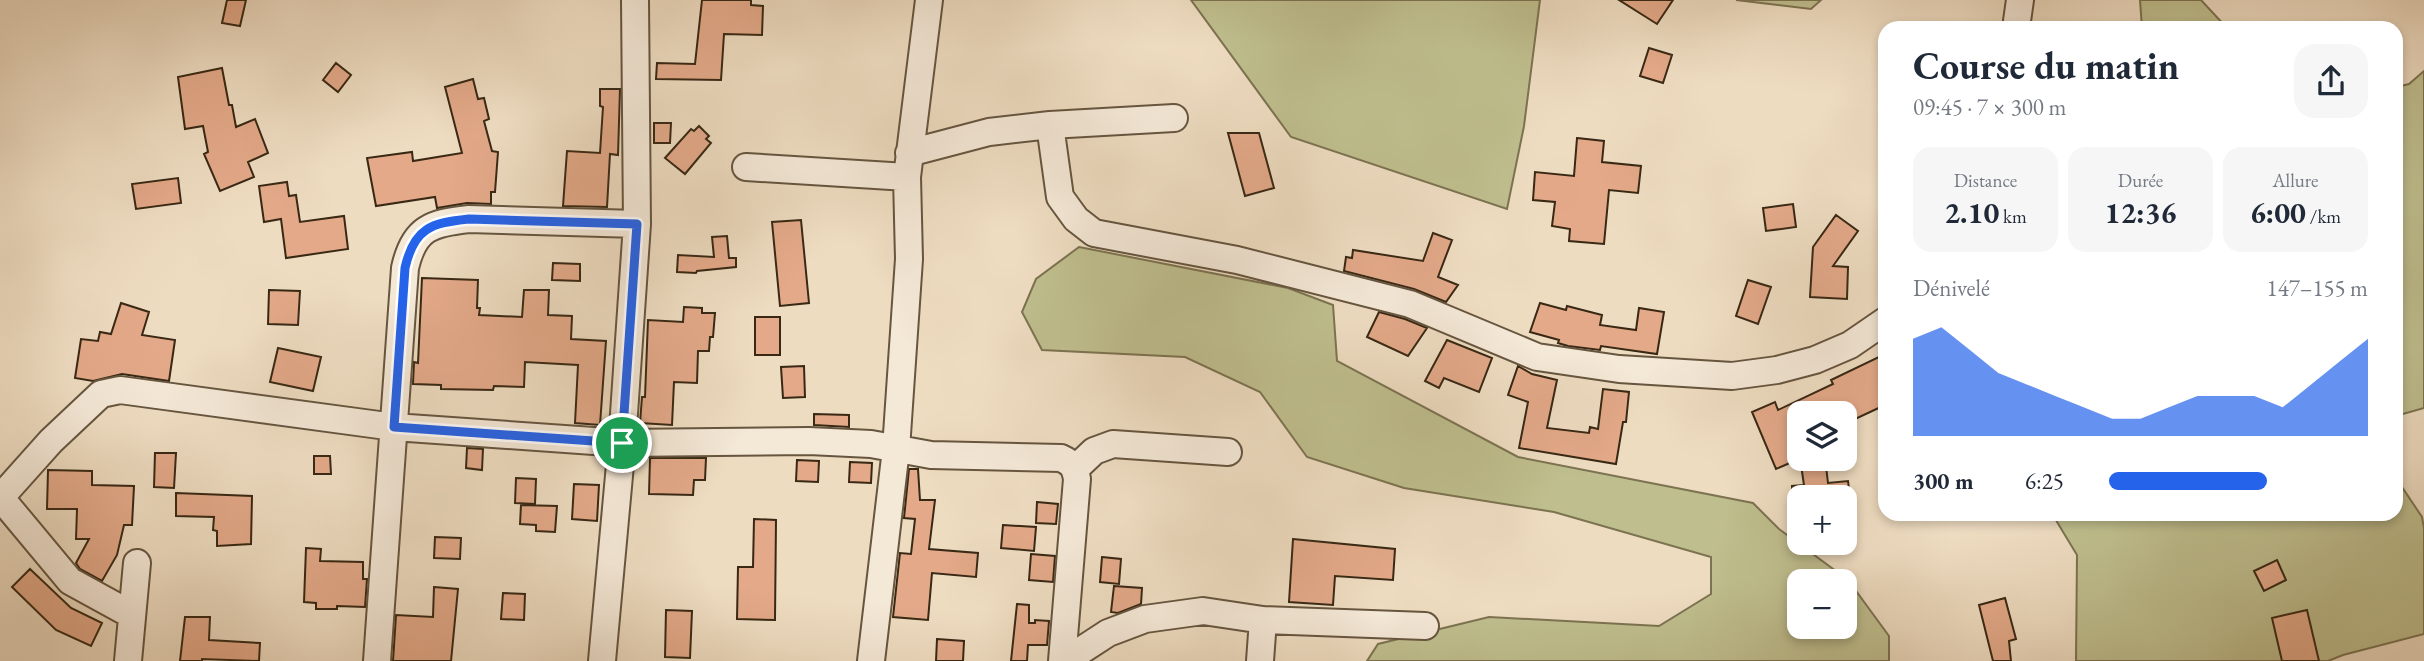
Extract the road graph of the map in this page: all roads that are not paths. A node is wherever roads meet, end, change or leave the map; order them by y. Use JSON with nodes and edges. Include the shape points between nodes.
{"nodes":[{"id":1,"x":635,"y":0,"type":"edge"},
{"id":2,"x":929,"y":0,"type":"edge"},
{"id":3,"x":2020,"y":0,"type":"edge"},
{"id":4,"x":2017,"y":21,"type":"edge"},
{"id":5,"x":1174,"y":118,"type":"dead end"},
{"id":6,"x":1050,"y":125,"type":"junction"},
{"id":7,"x":908,"y":165,"type":"junction"},
{"id":8,"x":746,"y":167,"type":"dead end"},
{"id":9,"x":637,"y":224,"type":"junction"},
{"id":10,"x":1878,"y":326,"type":"edge"},
{"id":11,"x":394,"y":427,"type":"junction"},
{"id":12,"x":622,"y":443,"type":"junction"},
{"id":13,"x":896,"y":449,"type":"junction"},
{"id":14,"x":1228,"y":452,"type":"dead end"},
{"id":15,"x":1075,"y":469,"type":"junction"},
{"id":16,"x":0,"y":498,"type":"edge"},
{"id":17,"x":137,"y":563,"type":"dead end"},
{"id":18,"x":132,"y":615,"type":"junction"},
{"id":19,"x":1263,"y":620,"type":"junction"},
{"id":20,"x":1424,"y":626,"type":"dead end"},
{"id":21,"x":128,"y":661,"type":"edge"},
{"id":22,"x":377,"y":661,"type":"edge"},
{"id":23,"x":602,"y":661,"type":"edge"},
{"id":24,"x":871,"y":661,"type":"edge"},
{"id":25,"x":1064,"y":661,"type":"edge"},
{"id":26,"x":1260,"y":661,"type":"edge"}],
"edges":[{"from":1,"to":9,"type":"street"},
{"from":2,"to":7,"type":"street"},
{"from":3,"to":4,"type":"street"},
{"from":5,"to":6,"type":"street"},
{"from":6,"to":7,"type":"street","via":[[989,132]]},
{"from":6,"to":10,"type":"street","via":[[1060,197],[1094,233],[1237,260],[1410,303],[1537,357],[1619,369],[1732,376],[1815,360],[1850,345]]},
{"from":7,"to":8,"type":"street"},
{"from":7,"to":13,"type":"street","via":[[909,259]]},
{"from":9,"to":11,"type":"street","via":[[469,219],[430,226],[419,235],[405,268]]},
{"from":9,"to":12,"type":"street"},
{"from":11,"to":12,"type":"street"},
{"from":11,"to":16,"type":"street","via":[[120,390],[101,394]]},
{"from":11,"to":22,"type":"street"},
{"from":12,"to":13,"type":"street","via":[[809,441]]},
{"from":12,"to":23,"type":"street"},
{"from":13,"to":15,"type":"street","via":[[969,457],[1061,458]]},
{"from":13,"to":24,"type":"street"},
{"from":14,"to":15,"type":"street","via":[[1113,444],[1094,451]]},
{"from":15,"to":25,"type":"street"},
{"from":16,"to":18,"type":"street","via":[[70,581]]},
{"from":17,"to":18,"type":"street"},
{"from":18,"to":21,"type":"street"},
{"from":19,"to":20,"type":"street"},
{"from":19,"to":25,"type":"street","via":[[1203,611],[1145,619],[1108,633]]},
{"from":19,"to":26,"type":"street"}]}
